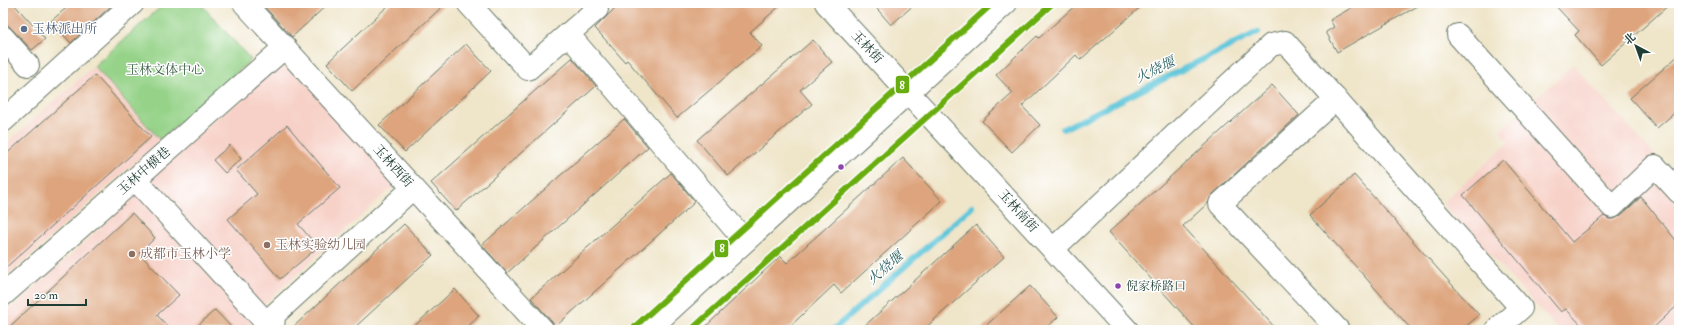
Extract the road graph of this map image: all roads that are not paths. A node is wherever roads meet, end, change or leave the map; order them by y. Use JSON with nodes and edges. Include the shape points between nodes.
{"nodes":[{"id":1,"x":134,"y":3,"type":"edge"},
{"id":2,"x":244,"y":3,"type":"edge"},
{"id":3,"x":468,"y":3,"type":"edge"},
{"id":4,"x":592,"y":3,"type":"edge"},
{"id":5,"x":826,"y":3,"type":"edge"},
{"id":6,"x":1006,"y":3,"type":"edge"},
{"id":7,"x":568,"y":34,"type":"junction"},
{"id":8,"x":1458,"y":35,"type":"dead end"},
{"id":9,"x":3,"y":37,"type":"edge"},
{"id":10,"x":285,"y":47,"type":"junction"},
{"id":11,"x":28,"y":65,"type":"dead end"},
{"id":12,"x":908,"y":92,"type":"junction"},
{"id":13,"x":1336,"y":99,"type":"junction"},
{"id":14,"x":3,"y":121,"type":"edge"},
{"id":15,"x":135,"y":178,"type":"junction"},
{"id":16,"x":413,"y":188,"type":"junction"},
{"id":17,"x":1679,"y":192,"type":"edge"},
{"id":18,"x":744,"y":241,"type":"junction"},
{"id":19,"x":1053,"y":250,"type":"junction"},
{"id":20,"x":3,"y":295,"type":"edge"},
{"id":21,"x":273,"y":330,"type":"edge"},
{"id":22,"x":543,"y":330,"type":"edge"},
{"id":23,"x":648,"y":330,"type":"edge"},
{"id":24,"x":1127,"y":330,"type":"edge"},
{"id":25,"x":1338,"y":330,"type":"edge"},
{"id":26,"x":1496,"y":330,"type":"edge"}],
"edges":[{"from":1,"to":14,"type":"street"},
{"from":2,"to":10,"type":"street","name":"玉林西街"},
{"from":3,"to":7,"type":"street","via":[[528,68]]},
{"from":4,"to":7,"type":"street","via":[[597,9]]},
{"from":5,"to":12,"type":"street","name":"玉林街"},
{"from":6,"to":12,"type":"street"},
{"from":7,"to":18,"type":"street"},
{"from":8,"to":17,"type":"street","via":[[1612,208],[1655,166]]},
{"from":9,"to":11,"type":"street"},
{"from":10,"to":15,"type":"street","name":"玉林中横巷"},
{"from":10,"to":16,"type":"street","name":"玉林西街"},
{"from":12,"to":18,"type":"street"},
{"from":12,"to":19,"type":"street","name":"玉林南街"},
{"from":13,"to":19,"type":"street","via":[[1285,42],[1271,45]]},
{"from":13,"to":25,"type":"street","via":[[1220,204]]},
{"from":13,"to":26,"type":"street","via":[[1521,308]]},
{"from":15,"to":20,"type":"street","name":"玉林中横巷"},
{"from":15,"to":21,"type":"street"},
{"from":16,"to":21,"type":"street","via":[[274,315]]},
{"from":16,"to":22,"type":"street","name":"玉林西街"},
{"from":18,"to":23,"type":"street"},
{"from":19,"to":24,"type":"street","name":"玉林南街"}]}
